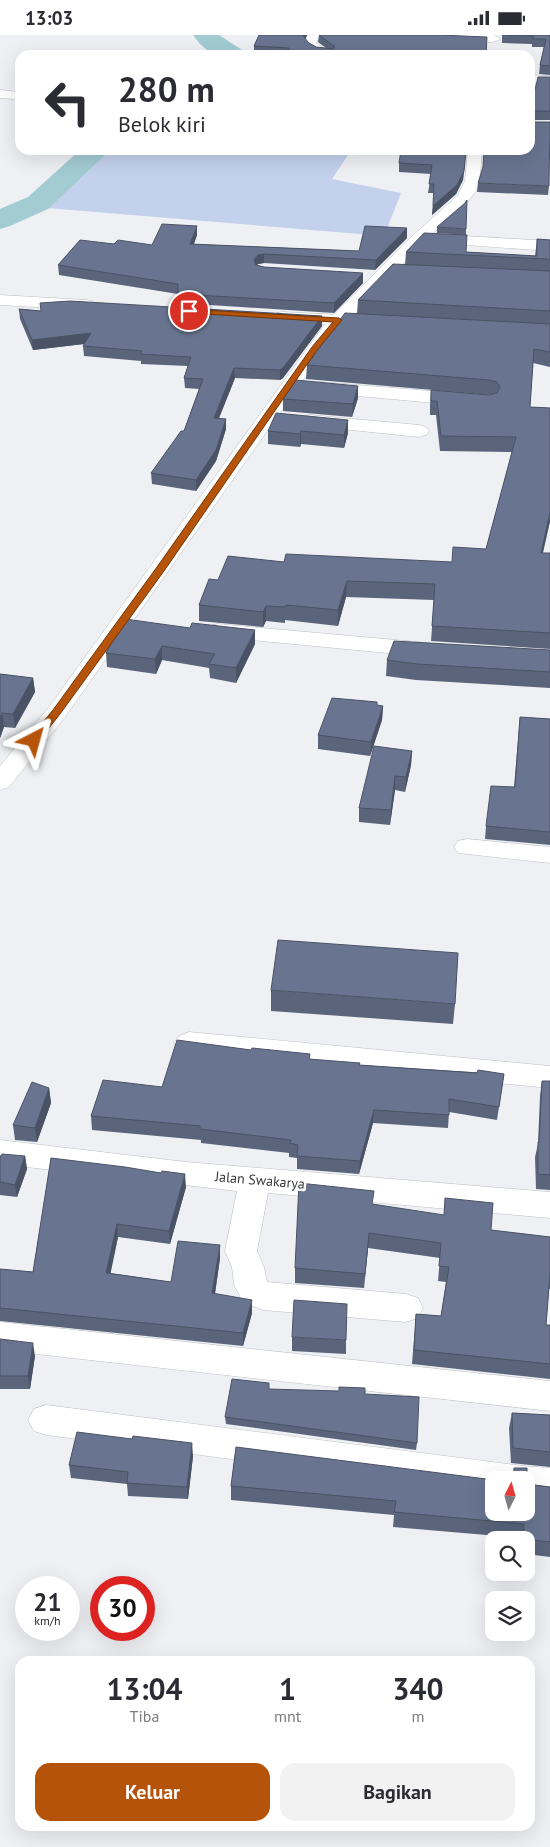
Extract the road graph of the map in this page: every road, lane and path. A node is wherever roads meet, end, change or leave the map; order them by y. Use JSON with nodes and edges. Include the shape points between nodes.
{"nodes":[{"id":1,"x":314,"y":35,"type":"edge"},
{"id":2,"x":436,"y":37,"type":"edge"},
{"id":3,"x":494,"y":37,"type":"edge"},
{"id":4,"x":319,"y":50,"type":"edge"},
{"id":5,"x":495,"y":50,"type":"edge"},
{"id":6,"x":535,"y":80,"type":"edge"},
{"id":7,"x":550,"y":81,"type":"edge"},
{"id":8,"x":0,"y":94,"type":"edge"},
{"id":9,"x":14,"y":95,"type":"dead end"},
{"id":10,"x":475,"y":155,"type":"edge"},
{"id":11,"x":417,"y":239,"type":"junction"},
{"id":12,"x":550,"y":246,"type":"edge"},
{"id":13,"x":406,"y":272,"type":"edge"},
{"id":14,"x":384,"y":274,"type":"junction"},
{"id":15,"x":360,"y":275,"type":"edge"},
{"id":16,"x":5,"y":300,"type":"edge"},
{"id":17,"x":106,"y":306,"type":"edge"},
{"id":18,"x":264,"y":315,"type":"edge"},
{"id":19,"x":339,"y":320,"type":"junction"},
{"id":20,"x":396,"y":323,"type":"edge"},
{"id":21,"x":288,"y":385,"type":"junction"},
{"id":22,"x":488,"y":402,"type":"edge"},
{"id":23,"x":282,"y":419,"type":"junction"},
{"id":24,"x":419,"y":431,"type":"dead end"},
{"id":25,"x":201,"y":630,"type":"edge"},
{"id":26,"x":451,"y":651,"type":"edge"},
{"id":27,"x":0,"y":782,"type":"edge"},
{"id":28,"x":467,"y":847,"type":"dead end"},
{"id":29,"x":550,"y":855,"type":"edge"},
{"id":30,"x":188,"y":1043,"type":"edge"},
{"id":31,"x":550,"y":1077,"type":"edge"},
{"id":32,"x":0,"y":1152,"type":"edge"},
{"id":33,"x":256,"y":1180,"type":"junction"},
{"id":34,"x":550,"y":1205,"type":"edge"},
{"id":35,"x":406,"y":1309,"type":"dead end"},
{"id":36,"x":0,"y":1336,"type":"edge"},
{"id":37,"x":550,"y":1396,"type":"edge"},
{"id":38,"x":46,"y":1420,"type":"dead end"},
{"id":39,"x":485,"y":1476,"type":"edge"},
{"id":40,"x":535,"y":1482,"type":"edge"},
{"id":41,"x":550,"y":1484,"type":"edge"}],
"edges":[{"from":1,"to":4,"type":"street","via":[[310,43]]},
{"from":2,"to":3,"type":"street"},
{"from":3,"to":5,"type":"street"},
{"from":6,"to":7,"type":"street"},
{"from":8,"to":9,"type":"street"},
{"from":10,"to":11,"type":"street","via":[[472,181],[467,192]]},
{"from":11,"to":12,"type":"street"},
{"from":11,"to":14,"type":"street"},
{"from":13,"to":14,"type":"street"},
{"from":14,"to":15,"type":"street"},
{"from":14,"to":19,"type":"street"},
{"from":16,"to":17,"type":"street"},
{"from":18,"to":19,"type":"street"},
{"from":19,"to":20,"type":"street"},
{"from":19,"to":21,"type":"street"},
{"from":21,"to":22,"type":"street"},
{"from":21,"to":23,"type":"street"},
{"from":23,"to":24,"type":"street"},
{"from":23,"to":27,"type":"street","via":[[132,623]]},
{"from":25,"to":26,"type":"street"},
{"from":28,"to":29,"type":"street"},
{"from":30,"to":31,"type":"street"},
{"from":32,"to":33,"type":"street","name":"Jalan Swakarya"},
{"from":33,"to":34,"type":"street","name":"Jalan Swakarya"},
{"from":33,"to":35,"type":"street","via":[[241,1251],[255,1292]]},
{"from":36,"to":37,"type":"street"},
{"from":38,"to":39,"type":"street"},
{"from":40,"to":41,"type":"street"}]}
